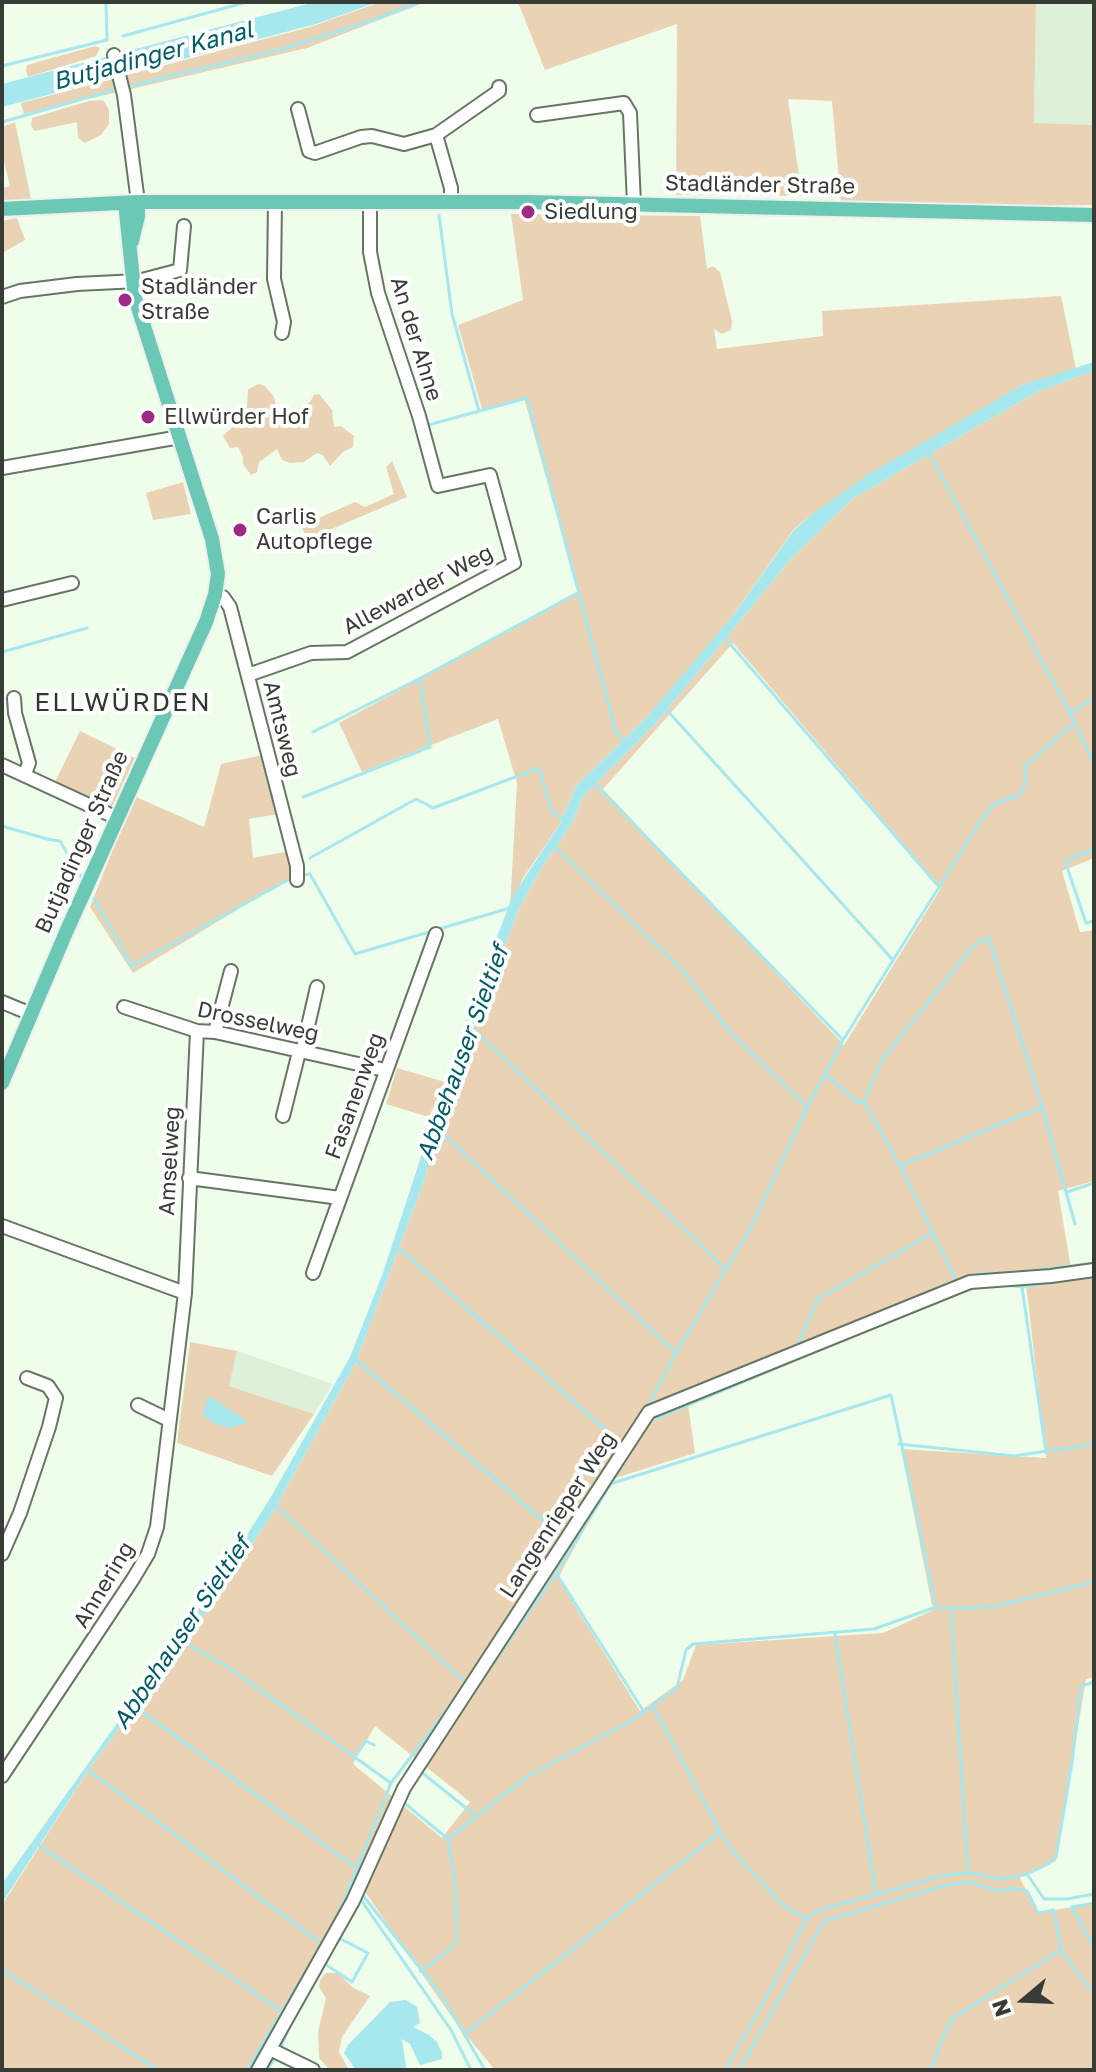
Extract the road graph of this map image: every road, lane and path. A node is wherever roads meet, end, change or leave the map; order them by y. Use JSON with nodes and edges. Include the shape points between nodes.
{"nodes":[{"id":1,"x":114,"y":55,"type":"dead end"},
{"id":2,"x":499,"y":87,"type":"dead end"},
{"id":3,"x":298,"y":109,"type":"dead end"},
{"id":4,"x":537,"y":115,"type":"dead end"},
{"id":5,"x":436,"y":135,"type":"junction"},
{"id":6,"x":132,"y":202,"type":"junction"},
{"id":7,"x":275,"y":202,"type":"junction"},
{"id":8,"x":370,"y":202,"type":"junction"},
{"id":9,"x":451,"y":202,"type":"junction"},
{"id":10,"x":634,"y":204,"type":"junction"},
{"id":11,"x":2,"y":209,"type":"edge"},
{"id":12,"x":1094,"y":215,"type":"edge"},
{"id":13,"x":184,"y":226,"type":"dead end"},
{"id":14,"x":132,"y":280,"type":"junction"},
{"id":15,"x":2,"y":297,"type":"edge"},
{"id":16,"x":282,"y":333,"type":"dead end"},
{"id":17,"x":180,"y":437,"type":"junction"},
{"id":18,"x":2,"y":468,"type":"edge"},
{"id":19,"x":438,"y":486,"type":"joint"},
{"id":20,"x":72,"y":583,"type":"dead end"},
{"id":21,"x":215,"y":595,"type":"junction"},
{"id":22,"x":2,"y":600,"type":"edge"},
{"id":23,"x":248,"y":675,"type":"junction"},
{"id":24,"x":14,"y":698,"type":"dead end"},
{"id":25,"x":2,"y":765,"type":"edge"},
{"id":26,"x":25,"y":774,"type":"junction"},
{"id":27,"x":117,"y":818,"type":"junction"},
{"id":28,"x":297,"y":873,"type":"dead end"},
{"id":29,"x":436,"y":934,"type":"dead end"},
{"id":30,"x":231,"y":971,"type":"dead end"},
{"id":31,"x":317,"y":987,"type":"dead end"},
{"id":32,"x":2,"y":1002,"type":"edge"},
{"id":33,"x":124,"y":1007,"type":"dead end"},
{"id":34,"x":31,"y":1014,"type":"junction"},
{"id":35,"x":197,"y":1031,"type":"junction"},
{"id":36,"x":215,"y":1032,"type":"junction"},
{"id":37,"x":300,"y":1052,"type":"junction"},
{"id":38,"x":385,"y":1070,"type":"junction"},
{"id":39,"x":2,"y":1083,"type":"edge"},
{"id":40,"x":283,"y":1116,"type":"dead end"},
{"id":41,"x":189,"y":1178,"type":"junction"},
{"id":42,"x":340,"y":1198,"type":"junction"},
{"id":43,"x":2,"y":1226,"type":"edge"},
{"id":44,"x":1094,"y":1270,"type":"edge"},
{"id":45,"x":313,"y":1273,"type":"dead end"},
{"id":46,"x":185,"y":1293,"type":"junction"},
{"id":47,"x":27,"y":1378,"type":"dead end"},
{"id":48,"x":138,"y":1405,"type":"dead end"},
{"id":49,"x":169,"y":1420,"type":"junction"},
{"id":50,"x":2,"y":1554,"type":"edge"},
{"id":51,"x":2,"y":1776,"type":"edge"},
{"id":52,"x":272,"y":2050,"type":"junction"},
{"id":53,"x":258,"y":2070,"type":"edge"},
{"id":54,"x":313,"y":2070,"type":"edge"}],
"edges":[{"from":1,"to":6,"type":"street","via":[[124,95]]},
{"from":2,"to":5,"type":"street"},
{"from":3,"to":5,"type":"street","via":[[309,151],[315,153],[361,137],[404,144]]},
{"from":4,"to":10,"type":"street","via":[[624,103],[630,113]]},
{"from":5,"to":9,"type":"street"},
{"from":6,"to":7,"type":"main road","name":"Stadländer Straße"},
{"from":6,"to":11,"type":"main road","name":"Stadländer Straße"},
{"from":6,"to":14,"type":"main road","via":[[138,216],[130,250]]},
{"from":7,"to":8,"type":"main road","name":"Stadländer Straße"},
{"from":7,"to":16,"type":"street","via":[[274,279]]},
{"from":8,"to":9,"type":"main road","name":"Stadländer Straße"},
{"from":8,"to":19,"type":"street","name":"An der Ahne","via":[[370,252],[378,293]]},
{"from":9,"to":10,"type":"main road","name":"Stadländer Straße"},
{"from":10,"to":12,"type":"main road","name":"Stadländer Straße"},
{"from":13,"to":14,"type":"street","via":[[180,270]]},
{"from":14,"to":15,"type":"street"},
{"from":14,"to":17,"type":"main road"},
{"from":17,"to":18,"type":"street"},
{"from":17,"to":21,"type":"main road","name":"Butjadinger Straße","via":[[212,539],[218,574]]},
{"from":19,"to":23,"type":"street","name":"Allewarder Weg","via":[[490,475],[514,563],[347,652],[311,653]]},
{"from":20,"to":22,"type":"street"},
{"from":21,"to":23,"type":"street","name":"Amtsweg","via":[[230,607]]},
{"from":21,"to":27,"type":"main road","name":"Butjadinger Straße"},
{"from":23,"to":28,"type":"street","name":"Amtsweg"},
{"from":24,"to":26,"type":"street","via":[[29,763]]},
{"from":25,"to":26,"type":"street"},
{"from":26,"to":27,"type":"street"},
{"from":27,"to":34,"type":"main road","name":"Butjadinger Straße"},
{"from":29,"to":38,"type":"street","name":"Fasanenweg"},
{"from":30,"to":36,"type":"street"},
{"from":31,"to":37,"type":"street"},
{"from":32,"to":34,"type":"street"},
{"from":33,"to":35,"type":"street","name":"Drosselweg"},
{"from":34,"to":39,"type":"main road","name":"Butjadinger Straße"},
{"from":35,"to":36,"type":"street","name":"Drosselweg"},
{"from":35,"to":41,"type":"street","name":"Amselweg"},
{"from":36,"to":37,"type":"street","name":"Drosselweg"},
{"from":37,"to":38,"type":"street","name":"Drosselweg"},
{"from":37,"to":40,"type":"street"},
{"from":38,"to":42,"type":"street","name":"Fasanenweg"},
{"from":41,"to":42,"type":"street"},
{"from":41,"to":46,"type":"street","name":"Amselweg"},
{"from":42,"to":45,"type":"street","name":"Fasanenweg"},
{"from":43,"to":46,"type":"street"},
{"from":44,"to":52,"type":"street","name":"Langenrieper Weg","via":[[970,1282],[649,1412],[404,1788],[353,1901]]},
{"from":46,"to":49,"type":"street","name":"Ahnering"},
{"from":47,"to":50,"type":"street","via":[[48,1386],[56,1398]]},
{"from":48,"to":49,"type":"street"},
{"from":49,"to":51,"type":"street","name":"Ahnering","via":[[157,1527],[148,1554]]},
{"from":52,"to":53,"type":"street","name":"Langenrieper Weg"},
{"from":52,"to":54,"type":"street"}]}
